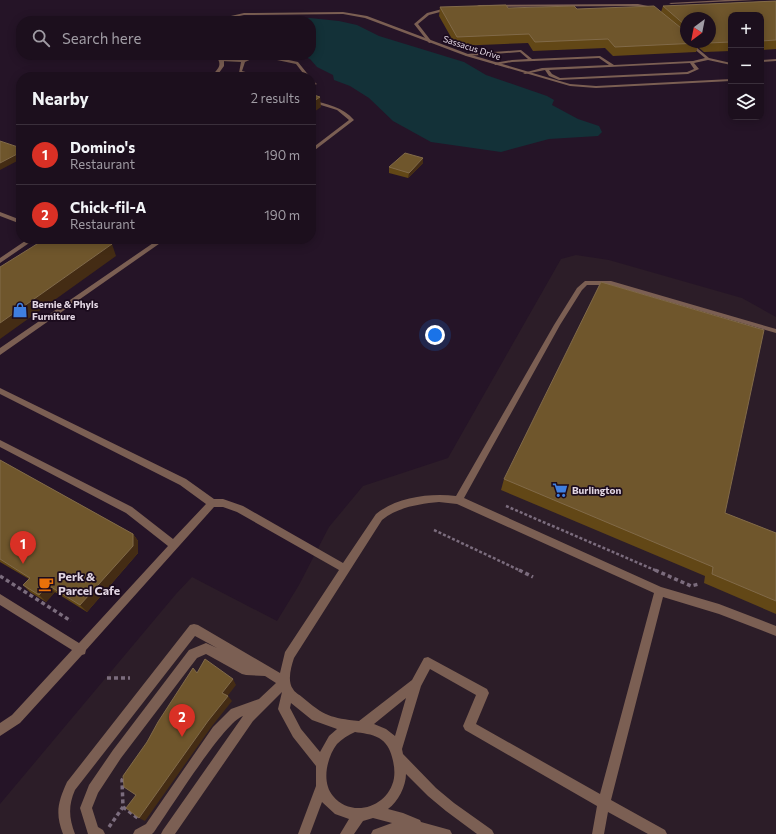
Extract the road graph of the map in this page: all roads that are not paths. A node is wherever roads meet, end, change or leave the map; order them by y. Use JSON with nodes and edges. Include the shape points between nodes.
{"nodes":[{"id":1,"x":753,"y":0,"type":"edge"},
{"id":2,"x":671,"y":3,"type":"dead end"},
{"id":3,"x":474,"y":6,"type":"edge"},
{"id":4,"x":459,"y":8,"type":"edge"},
{"id":5,"x":235,"y":16,"type":"edge"},
{"id":6,"x":658,"y":17,"type":"edge"},
{"id":7,"x":430,"y":42,"type":"junction"},
{"id":8,"x":695,"y":48,"type":"edge"},
{"id":9,"x":467,"y":55,"type":"junction"},
{"id":10,"x":708,"y":59,"type":"junction"},
{"id":11,"x":221,"y":60,"type":"joint"},
{"id":12,"x":283,"y":60,"type":"edge"},
{"id":13,"x":531,"y":60,"type":"junction"},
{"id":14,"x":776,"y":60,"type":"edge"},
{"id":15,"x":243,"y":61,"type":"joint"},
{"id":16,"x":764,"y":61,"type":"edge"},
{"id":17,"x":691,"y":62,"type":"junction"},
{"id":18,"x":728,"y":63,"type":"edge"},
{"id":19,"x":495,"y":64,"type":"junction"},
{"id":20,"x":613,"y":66,"type":"junction"},
{"id":21,"x":546,"y":69,"type":"junction"},
{"id":22,"x":216,"y":72,"type":"edge"},
{"id":23,"x":240,"y":72,"type":"edge"},
{"id":24,"x":304,"y":72,"type":"edge"},
{"id":25,"x":525,"y":73,"type":"junction"},
{"id":26,"x":728,"y":80,"type":"edge"},
{"id":27,"x":316,"y":102,"type":"edge"},
{"id":28,"x":316,"y":146,"type":"edge"},
{"id":29,"x":0,"y":214,"type":"edge"},
{"id":30,"x":16,"y":220,"type":"edge"},
{"id":31,"x":25,"y":244,"type":"edge"},
{"id":32,"x":156,"y":244,"type":"edge"},
{"id":33,"x":0,"y":261,"type":"edge"},
{"id":34,"x":776,"y":331,"type":"edge"},
{"id":35,"x":0,"y":352,"type":"edge"},
{"id":36,"x":0,"y":391,"type":"edge"},
{"id":37,"x":0,"y":443,"type":"edge"},
{"id":38,"x":458,"y":500,"type":"junction"},
{"id":39,"x":212,"y":502,"type":"junction"},
{"id":40,"x":174,"y":545,"type":"junction"},
{"id":41,"x":345,"y":569,"type":"junction"},
{"id":42,"x":660,"y":591,"type":"junction"},
{"id":43,"x":0,"y":598,"type":"edge"},
{"id":44,"x":776,"y":631,"type":"edge"},
{"id":45,"x":81,"y":650,"type":"junction"},
{"id":46,"x":266,"y":671,"type":"junction"},
{"id":47,"x":416,"y":684,"type":"junction"},
{"id":48,"x":286,"y":687,"type":"junction"},
{"id":49,"x":261,"y":704,"type":"junction"},
{"id":50,"x":357,"y":727,"type":"junction"},
{"id":51,"x":0,"y":730,"type":"edge"},
{"id":52,"x":397,"y":754,"type":"junction"},
{"id":53,"x":322,"y":764,"type":"junction"},
{"id":54,"x":322,"y":786,"type":"junction"},
{"id":55,"x":604,"y":804,"type":"junction"},
{"id":56,"x":377,"y":814,"type":"junction"},
{"id":57,"x":358,"y":817,"type":"junction"},
{"id":58,"x":423,"y":827,"type":"junction"},
{"id":59,"x":69,"y":834,"type":"edge"},
{"id":60,"x":99,"y":834,"type":"edge"},
{"id":61,"x":139,"y":834,"type":"edge"},
{"id":62,"x":167,"y":834,"type":"edge"},
{"id":63,"x":304,"y":834,"type":"edge"},
{"id":64,"x":346,"y":834,"type":"edge"},
{"id":65,"x":377,"y":834,"type":"edge"},
{"id":66,"x":446,"y":834,"type":"edge"},
{"id":67,"x":488,"y":834,"type":"edge"},
{"id":68,"x":598,"y":834,"type":"edge"},
{"id":69,"x":661,"y":834,"type":"edge"}],
"edges":[{"from":1,"to":2,"type":"street"},
{"from":3,"to":6,"type":"street","via":[[638,5],[647,7]]},
{"from":4,"to":7,"type":"street","via":[[428,14],[416,24]]},
{"from":5,"to":7,"type":"street","name":"Sassacus Drive","via":[[343,13],[371,19]]},
{"from":7,"to":9,"type":"street","name":"Sassacus Drive"},
{"from":8,"to":10,"type":"street"},
{"from":9,"to":13,"type":"street","via":[[521,51]]},
{"from":9,"to":19,"type":"street","name":"Sassacus Drive"},
{"from":10,"to":17,"type":"street"},
{"from":10,"to":18,"type":"street"},
{"from":11,"to":15,"type":"street"},
{"from":11,"to":22,"type":"street","via":[[222,66]]},
{"from":12,"to":24,"type":"street","via":[[297,63]]},
{"from":13,"to":19,"type":"street"},
{"from":13,"to":20,"type":"street","via":[[600,57]]},
{"from":14,"to":16,"type":"street"},
{"from":15,"to":23,"type":"street"},
{"from":17,"to":20,"type":"street"},
{"from":17,"to":21,"type":"street","via":[[697,69],[688,73],[607,77],[559,79],[550,75]]},
{"from":19,"to":25,"type":"street","name":"Sassacus Drive"},
{"from":20,"to":21,"type":"street"},
{"from":21,"to":25,"type":"street"},
{"from":25,"to":26,"type":"street","name":"Sassacus Drive","via":[[565,84],[596,87]]},
{"from":27,"to":28,"type":"street","via":[[336,107],[352,120]]},
{"from":29,"to":30,"type":"street"},
{"from":31,"to":33,"type":"street"},
{"from":32,"to":35,"type":"street"},
{"from":34,"to":38,"type":"street","via":[[611,283],[585,283],[579,288],[556,325]]},
{"from":36,"to":39,"type":"street","via":[[183,482]]},
{"from":37,"to":40,"type":"street","via":[[129,510]]},
{"from":38,"to":41,"type":"street","via":[[424,498],[379,516]]},
{"from":38,"to":42,"type":"street"},
{"from":39,"to":40,"type":"street"},
{"from":39,"to":41,"type":"street","via":[[240,509]]},
{"from":40,"to":45,"type":"street"},
{"from":41,"to":48,"type":"street","via":[[289,656],[285,669]]},
{"from":42,"to":44,"type":"street","via":[[719,609]]},
{"from":42,"to":55,"type":"street"},
{"from":43,"to":45,"type":"street"},
{"from":45,"to":51,"type":"street","via":[[16,719]]},
{"from":46,"to":48,"type":"street"},
{"from":46,"to":59,"type":"street","via":[[194,629],[71,786],[64,801],[63,820]]},
{"from":46,"to":60,"type":"street","via":[[246,670],[206,648],[193,654],[93,789],[86,808],[93,831]]},
{"from":47,"to":50,"type":"street"},
{"from":47,"to":52,"type":"street"},
{"from":47,"to":55,"type":"street","via":[[428,662],[483,693],[469,726]]},
{"from":48,"to":49,"type":"street"},
{"from":48,"to":50,"type":"street","via":[[313,714],[326,721]]},
{"from":48,"to":53,"type":"street","via":[[284,709],[287,718]]},
{"from":49,"to":61,"type":"street","via":[[235,713],[217,731],[150,828]]},
{"from":49,"to":62,"type":"street"},
{"from":50,"to":52,"type":"street","via":[[378,730],[389,739]]},
{"from":50,"to":53,"type":"street","via":[[341,733],[331,743]]},
{"from":52,"to":56,"type":"street","via":[[400,779],[396,793]]},
{"from":52,"to":67,"type":"street","via":[[444,802]]},
{"from":53,"to":54,"type":"street"},
{"from":54,"to":57,"type":"street","via":[[328,800],[338,810]]},
{"from":54,"to":63,"type":"street"},
{"from":55,"to":68,"type":"street"},
{"from":55,"to":69,"type":"street"},
{"from":56,"to":57,"type":"street"},
{"from":56,"to":58,"type":"street","via":[[403,819]]},
{"from":57,"to":64,"type":"street"},
{"from":58,"to":65,"type":"street","via":[[402,826]]},
{"from":58,"to":66,"type":"street"}]}
